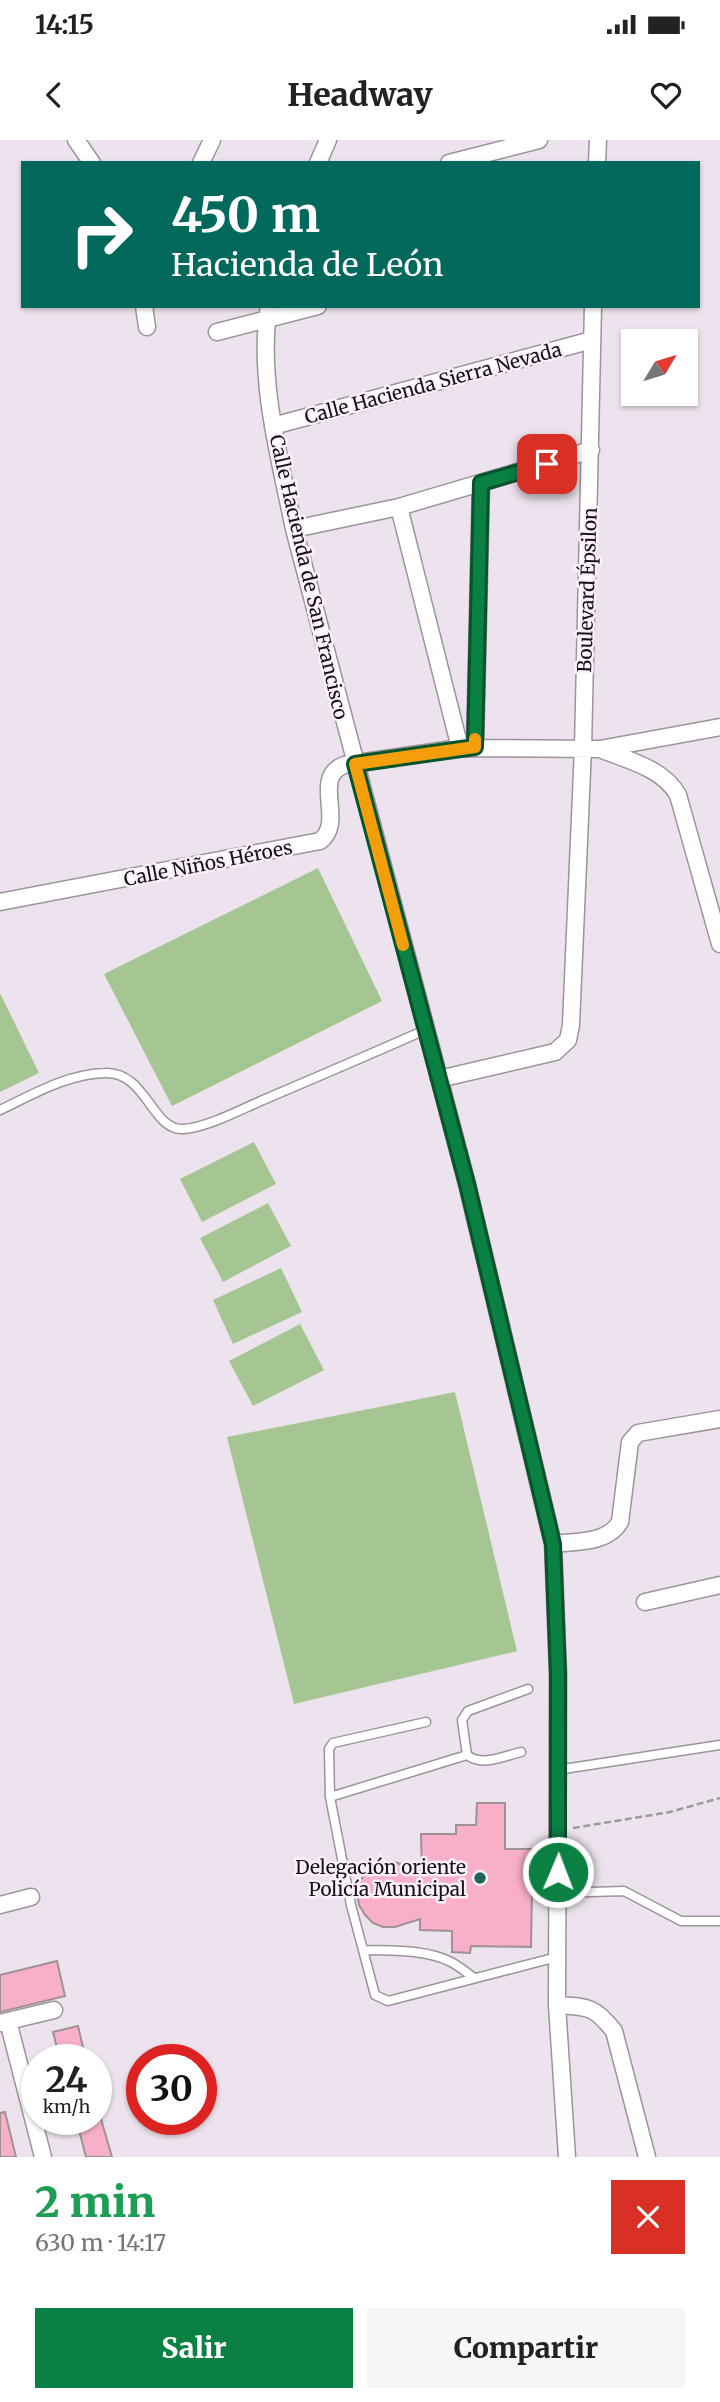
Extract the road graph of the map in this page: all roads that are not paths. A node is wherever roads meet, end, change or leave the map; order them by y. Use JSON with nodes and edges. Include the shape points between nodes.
{"nodes":[{"id":1,"x":76,"y":140,"type":"edge"},
{"id":2,"x":212,"y":140,"type":"edge"},
{"id":3,"x":328,"y":140,"type":"edge"},
{"id":4,"x":539,"y":140,"type":"edge"},
{"id":5,"x":598,"y":140,"type":"edge"},
{"id":6,"x":91,"y":161,"type":"edge"},
{"id":7,"x":202,"y":161,"type":"edge"},
{"id":8,"x":319,"y":161,"type":"edge"},
{"id":9,"x":457,"y":161,"type":"edge"},
{"id":10,"x":597,"y":161,"type":"edge"},
{"id":11,"x":144,"y":308,"type":"edge"},
{"id":12,"x":304,"y":308,"type":"edge"},
{"id":13,"x":593,"y":308,"type":"edge"},
{"id":14,"x":268,"y":313,"type":"edge"},
{"id":15,"x":147,"y":327,"type":"dead end"},
{"id":16,"x":218,"y":332,"type":"dead end"},
{"id":17,"x":592,"y":340,"type":"junction"},
{"id":18,"x":273,"y":426,"type":"junction"},
{"id":19,"x":591,"y":450,"type":"junction"},
{"id":20,"x":481,"y":483,"type":"junction"},
{"id":21,"x":399,"y":507,"type":"junction"},
{"id":22,"x":294,"y":529,"type":"junction"},
{"id":23,"x":720,"y":727,"type":"edge"},
{"id":24,"x":468,"y":747,"type":"junction"},
{"id":25,"x":583,"y":748,"type":"junction"},
{"id":26,"x":600,"y":749,"type":"junction"},
{"id":27,"x":355,"y":764,"type":"junction"},
{"id":28,"x":1,"y":900,"type":"edge"},
{"id":29,"x":720,"y":944,"type":"edge"},
{"id":30,"x":425,"y":1030,"type":"junction"},
{"id":31,"x":439,"y":1079,"type":"junction"},
{"id":32,"x":0,"y":1110,"type":"edge"},
{"id":33,"x":720,"y":1419,"type":"edge"},
{"id":34,"x":553,"y":1544,"type":"junction"},
{"id":35,"x":720,"y":1585,"type":"edge"},
{"id":36,"x":645,"y":1602,"type":"dead end"},
{"id":37,"x":528,"y":1689,"type":"dead end"},
{"id":38,"x":426,"y":1722,"type":"dead end"},
{"id":39,"x":720,"y":1745,"type":"edge"},
{"id":40,"x":522,"y":1752,"type":"dead end"},
{"id":41,"x":467,"y":1755,"type":"junction"},
{"id":42,"x":558,"y":1770,"type":"junction"},
{"id":43,"x":330,"y":1797,"type":"junction"},
{"id":44,"x":558,"y":1894,"type":"junction"},
{"id":45,"x":31,"y":1897,"type":"dead end"},
{"id":46,"x":0,"y":1905,"type":"edge"},
{"id":47,"x":720,"y":1921,"type":"edge"},
{"id":48,"x":365,"y":1951,"type":"junction"},
{"id":49,"x":557,"y":1956,"type":"junction"},
{"id":50,"x":474,"y":1978,"type":"junction"},
{"id":51,"x":557,"y":2005,"type":"junction"},
{"id":52,"x":54,"y":2010,"type":"dead end"},
{"id":53,"x":4,"y":2022,"type":"edge"},
{"id":54,"x":43,"y":2157,"type":"edge"},
{"id":55,"x":567,"y":2157,"type":"edge"},
{"id":56,"x":647,"y":2157,"type":"edge"}],
"edges":[{"from":1,"to":6,"type":"street"},
{"from":2,"to":7,"type":"street"},
{"from":3,"to":8,"type":"street"},
{"from":4,"to":9,"type":"street"},
{"from":5,"to":10,"type":"street"},
{"from":11,"to":15,"type":"street"},
{"from":12,"to":14,"type":"street"},
{"from":13,"to":17,"type":"street","name":"Boulevard Épsilon"},
{"from":14,"to":16,"type":"street"},
{"from":14,"to":18,"type":"street","name":"Calle Hacienda de San Francisco","via":[[267,374]]},
{"from":17,"to":18,"type":"street","name":"Calle Hacienda Sierra Nevada"},
{"from":17,"to":19,"type":"street","name":"Boulevard Épsilon"},
{"from":18,"to":22,"type":"street","name":"Calle Hacienda de San Francisco"},
{"from":19,"to":20,"type":"street"},
{"from":19,"to":25,"type":"street","name":"Boulevard Épsilon"},
{"from":20,"to":21,"type":"street"},
{"from":20,"to":24,"type":"street"},
{"from":21,"to":22,"type":"street"},
{"from":21,"to":24,"type":"street"},
{"from":22,"to":27,"type":"street","name":"Calle Hacienda de San Francisco"},
{"from":23,"to":26,"type":"street"},
{"from":24,"to":25,"type":"street"},
{"from":24,"to":27,"type":"street"},
{"from":25,"to":26,"type":"street"},
{"from":25,"to":31,"type":"street","name":"Boulevard Épsilon","via":[[568,1040],[555,1052]]},
{"from":26,"to":29,"type":"street","via":[[672,784]]},
{"from":27,"to":28,"type":"street","name":"Calle Niños Héroes","via":[[335,768],[331,775],[330,824],[320,841]]},
{"from":27,"to":30,"type":"street","name":"Calle Hacienda de San Francisco"},
{"from":30,"to":31,"type":"street","name":"Calle Hacienda de San Francisco"},
{"from":30,"to":32,"type":"lane","via":[[223,1117],[184,1129],[166,1124],[129,1079],[108,1073],[68,1079]]},
{"from":31,"to":34,"type":"street","name":"Calle Hacienda de San Francisco"},
{"from":33,"to":34,"type":"street","via":[[638,1433],[631,1442],[620,1522],[614,1531],[606,1537]]},
{"from":34,"to":42,"type":"street","name":"Calle Hacienda de San Francisco"},
{"from":35,"to":36,"type":"street"},
{"from":37,"to":41,"type":"lane","via":[[464,1715]]},
{"from":38,"to":43,"type":"lane","via":[[333,1743]]},
{"from":39,"to":42,"type":"lane"},
{"from":40,"to":41,"type":"lane","via":[[479,1762]]},
{"from":41,"to":43,"type":"lane"},
{"from":42,"to":44,"type":"street","name":"Calle Hacienda de San Francisco"},
{"from":43,"to":48,"type":"lane"},
{"from":44,"to":47,"type":"lane","via":[[624,1891],[681,1922]]},
{"from":44,"to":49,"type":"street","name":"Calle Hacienda de San Francisco"},
{"from":45,"to":46,"type":"street"},
{"from":48,"to":50,"type":"lane","via":[[439,1957]]},
{"from":48,"to":50,"type":"lane","via":[[375,1995],[381,2000]]},
{"from":49,"to":50,"type":"lane"},
{"from":49,"to":51,"type":"street","name":"Calle Hacienda de San Francisco"},
{"from":51,"to":55,"type":"street","name":"Calle Hacienda de San Francisco"},
{"from":51,"to":56,"type":"street","via":[[589,2007],[614,2031]]},
{"from":52,"to":53,"type":"street"},
{"from":53,"to":54,"type":"street"}]}
